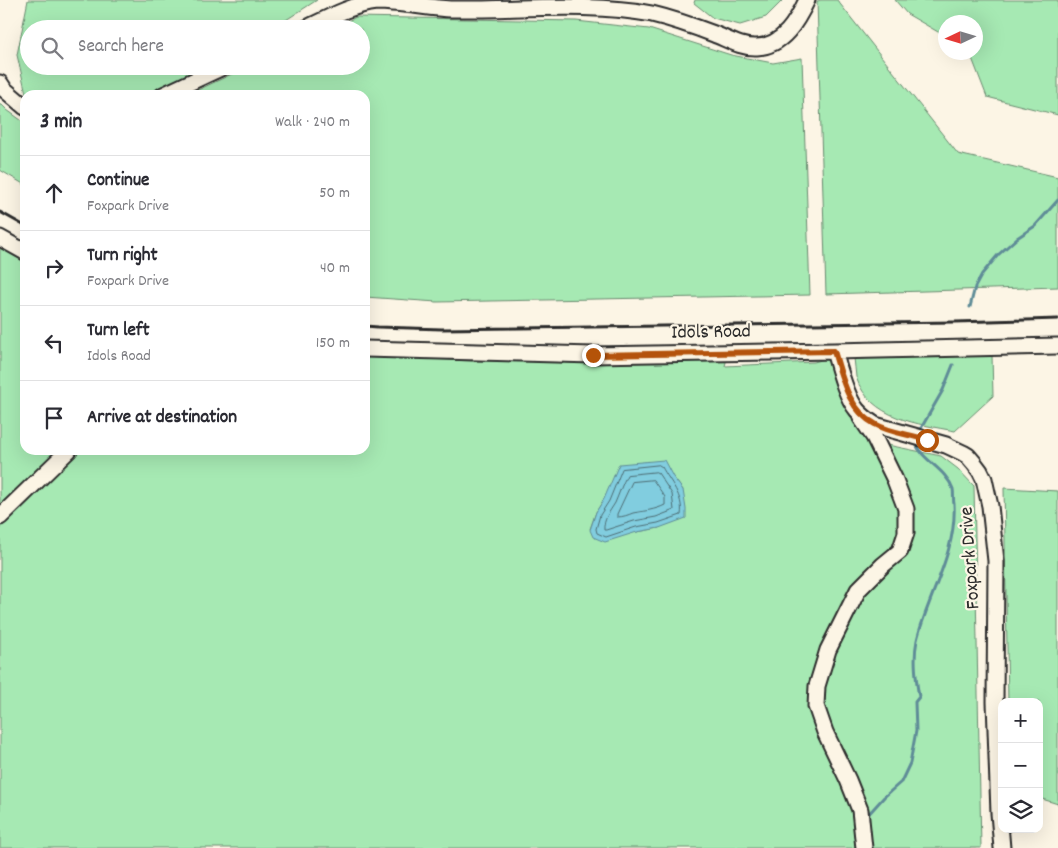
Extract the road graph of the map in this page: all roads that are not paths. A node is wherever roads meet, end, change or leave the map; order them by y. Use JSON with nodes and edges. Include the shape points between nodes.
{"nodes":[{"id":1,"x":807,"y":0,"type":"edge"},
{"id":2,"x":325,"y":20,"type":"edge"},
{"id":3,"x":206,"y":75,"type":"edge"},
{"id":4,"x":0,"y":84,"type":"edge"},
{"id":5,"x":174,"y":90,"type":"edge"},
{"id":6,"x":20,"y":103,"type":"edge"},
{"id":7,"x":0,"y":238,"type":"edge"},
{"id":8,"x":20,"y":249,"type":"edge"},
{"id":9,"x":1058,"y":346,"type":"edge"},
{"id":10,"x":370,"y":349,"type":"edge"},
{"id":11,"x":834,"y":351,"type":"junction"},
{"id":12,"x":856,"y":409,"type":"junction"},
{"id":13,"x":64,"y":455,"type":"edge"},
{"id":14,"x":0,"y":517,"type":"edge"},
{"id":15,"x":864,"y":848,"type":"edge"},
{"id":16,"x":1002,"y":848,"type":"edge"}],
"edges":[{"from":1,"to":2,"type":"street","via":[[788,32],[772,43],[757,47],[668,18],[634,11],[450,9],[377,2],[353,7]]},
{"from":3,"to":5,"type":"street"},
{"from":4,"to":6,"type":"street"},
{"from":7,"to":8,"type":"street"},
{"from":9,"to":11,"type":"street","name":"Idols Road"},
{"from":10,"to":11,"type":"street","name":"Idols Road","via":[[593,355]]},
{"from":11,"to":12,"type":"street","name":"Foxpark Drive","via":[[843,383]]},
{"from":12,"to":15,"type":"street","via":[[874,437],[906,509],[906,533],[900,551],[858,590],[828,650],[817,686],[816,706],[825,732],[860,810]]},
{"from":12,"to":16,"type":"street","name":"Foxpark Drive","via":[[875,425],[963,453],[984,479],[996,561],[995,702]]},
{"from":13,"to":14,"type":"street"}]}
